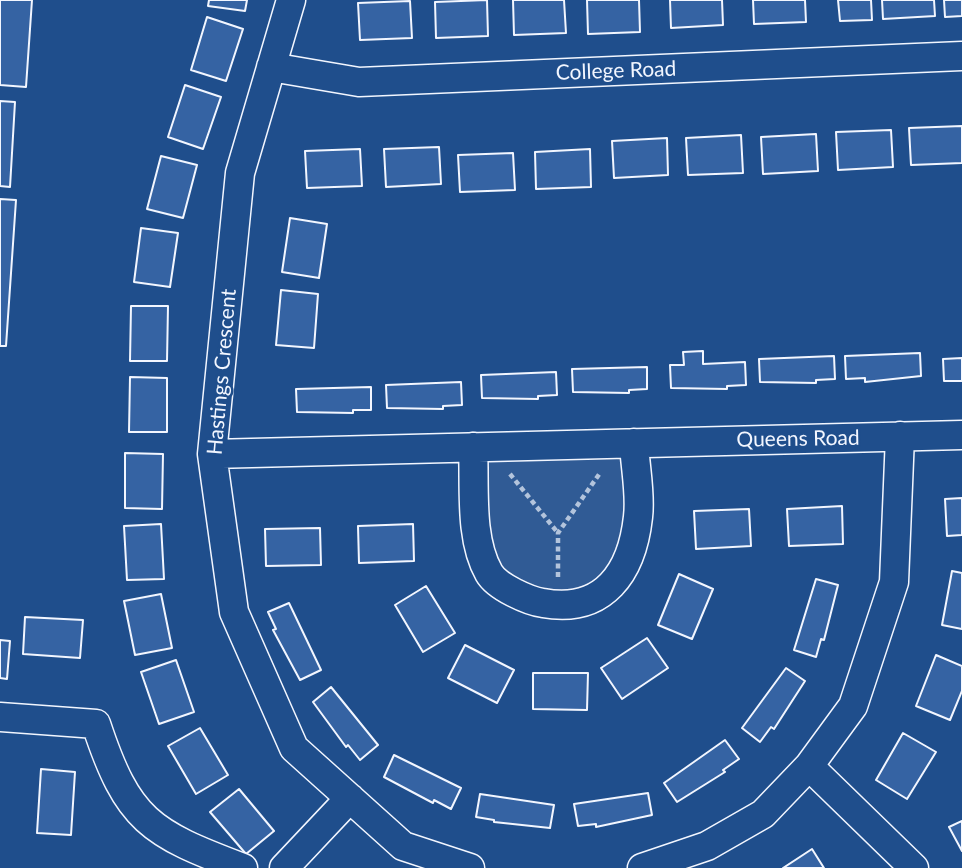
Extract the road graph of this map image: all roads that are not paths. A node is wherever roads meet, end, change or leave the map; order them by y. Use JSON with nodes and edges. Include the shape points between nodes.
{"nodes":[{"id":1,"x":291,"y":0,"type":"edge"},
{"id":2,"x":962,"y":56,"type":"edge"},
{"id":3,"x":271,"y":67,"type":"junction"},
{"id":4,"x":962,"y":435,"type":"edge"},
{"id":5,"x":900,"y":436,"type":"junction"},
{"id":6,"x":627,"y":443,"type":"junction"},
{"id":7,"x":480,"y":447,"type":"junction"},
{"id":8,"x":212,"y":454,"type":"junction"},
{"id":9,"x":0,"y":717,"type":"edge"},
{"id":10,"x":809,"y":766,"type":"junction"},
{"id":11,"x":350,"y":798,"type":"junction"},
{"id":12,"x":243,"y":868,"type":"edge"},
{"id":13,"x":284,"y":868,"type":"edge"},
{"id":14,"x":470,"y":868,"type":"edge"},
{"id":15,"x":642,"y":868,"type":"edge"},
{"id":16,"x":914,"y":868,"type":"edge"}],
"edges":[{"from":1,"to":3,"type":"street","name":"Hastings Crescent"},
{"from":2,"to":3,"type":"street","name":"College Road","via":[[359,82]]},
{"from":3,"to":8,"type":"street","name":"Hastings Crescent","via":[[240,173]]},
{"from":4,"to":5,"type":"street","name":"Queens Road"},
{"from":5,"to":6,"type":"street","name":"Queens Road"},
{"from":5,"to":10,"type":"street","via":[[894,582],[853,706]]},
{"from":6,"to":7,"type":"street","name":"Queens Road"},
{"from":6,"to":7,"type":"street","via":[[639,516],[628,564],[606,591],[569,607],[527,601],[490,575],[477,534]]},
{"from":7,"to":8,"type":"street","name":"Queens Road"},
{"from":8,"to":11,"type":"street","name":"Hastings Crescent","via":[[234,612],[294,748]]},
{"from":9,"to":12,"type":"street","via":[[96,724],[110,766],[139,815],[178,844]]},
{"from":10,"to":15,"type":"street","via":[[763,814],[707,846]]},
{"from":10,"to":16,"type":"street"},
{"from":11,"to":13,"type":"street"},
{"from":11,"to":14,"type":"street","name":"Hastings Crescent","via":[[403,846]]}]}
